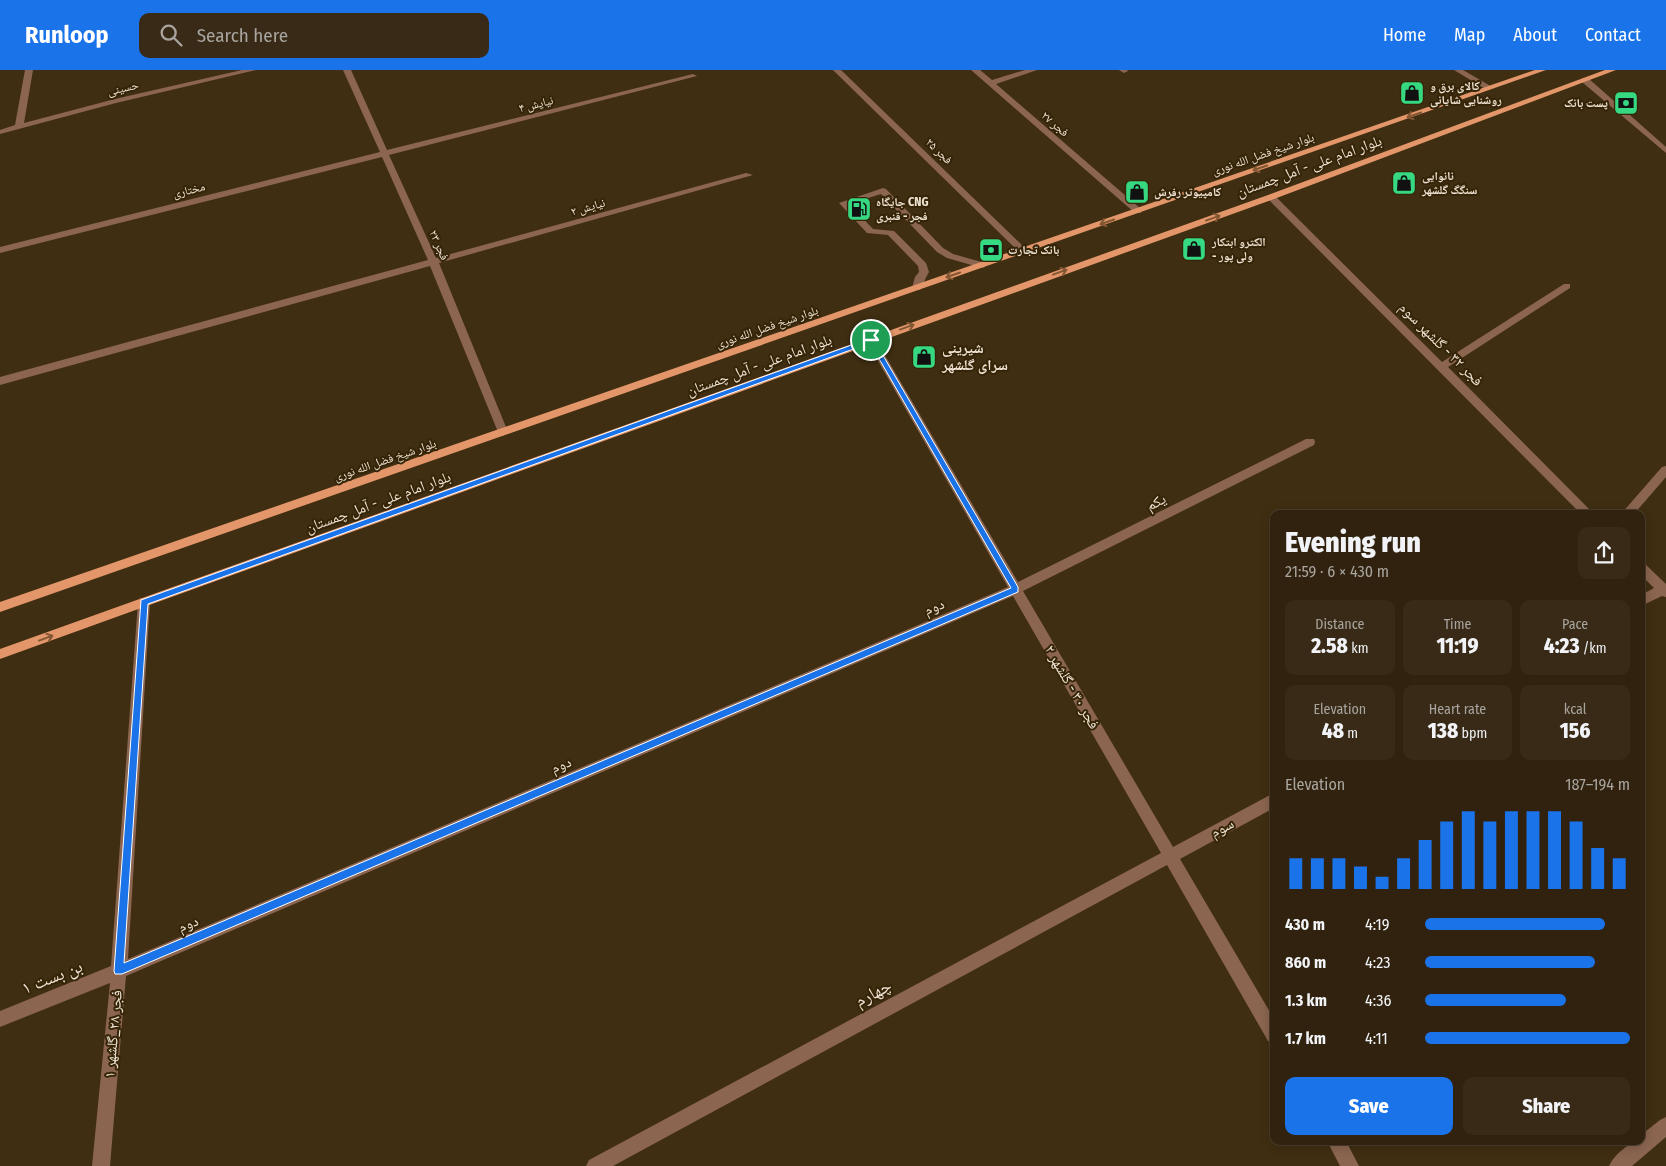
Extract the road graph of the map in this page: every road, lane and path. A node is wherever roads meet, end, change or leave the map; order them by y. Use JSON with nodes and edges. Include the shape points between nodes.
{"nodes":[{"id":1,"x":29,"y":70,"type":"edge"},
{"id":2,"x":252,"y":70,"type":"edge"},
{"id":3,"x":348,"y":70,"type":"edge"},
{"id":4,"x":838,"y":70,"type":"edge"},
{"id":5,"x":975,"y":70,"type":"edge"},
{"id":6,"x":1033,"y":70,"type":"edge"},
{"id":7,"x":1458,"y":70,"type":"edge"},
{"id":8,"x":1542,"y":70,"type":"edge"},
{"id":9,"x":1612,"y":70,"type":"edge"},
{"id":10,"x":693,"y":76,"type":"dead end"},
{"id":11,"x":1585,"y":80,"type":"junction"},
{"id":12,"x":991,"y":83,"type":"junction"},
{"id":13,"x":1490,"y":88,"type":"junction"},
{"id":14,"x":19,"y":127,"type":"junction"},
{"id":15,"x":0,"y":132,"type":"edge"},
{"id":16,"x":1666,"y":151,"type":"edge"},
{"id":17,"x":385,"y":154,"type":"junction"},
{"id":18,"x":749,"y":176,"type":"dead end"},
{"id":19,"x":1271,"y":197,"type":"junction"},
{"id":20,"x":1138,"y":211,"type":"junction"},
{"id":21,"x":0,"y":250,"type":"edge"},
{"id":22,"x":1023,"y":251,"type":"junction"},
{"id":23,"x":434,"y":263,"type":"junction"},
{"id":24,"x":982,"y":265,"type":"junction"},
{"id":25,"x":1567,"y":286,"type":"dead end"},
{"id":26,"x":917,"y":288,"type":"junction"},
{"id":27,"x":871,"y":340,"type":"junction"},
{"id":28,"x":1441,"y":367,"type":"junction"},
{"id":29,"x":0,"y":381,"type":"edge"},
{"id":30,"x":503,"y":432,"type":"junction"},
{"id":31,"x":1310,"y":442,"type":"dead end"},
{"id":32,"x":1666,"y":470,"type":"edge"},
{"id":33,"x":1584,"y":510,"type":"edge"},
{"id":34,"x":1631,"y":510,"type":"edge"},
{"id":35,"x":1645,"y":571,"type":"edge"},
{"id":36,"x":1016,"y":590,"type":"junction"},
{"id":37,"x":1665,"y":590,"type":"edge"},
{"id":38,"x":1645,"y":599,"type":"edge"},
{"id":39,"x":144,"y":602,"type":"junction"},
{"id":40,"x":0,"y":607,"type":"edge"},
{"id":41,"x":0,"y":654,"type":"edge"},
{"id":42,"x":1270,"y":802,"type":"edge"},
{"id":43,"x":1170,"y":856,"type":"junction"},
{"id":44,"x":119,"y":971,"type":"junction"},
{"id":45,"x":0,"y":1019,"type":"edge"},
{"id":46,"x":1270,"y":1028,"type":"edge"},
{"id":47,"x":1666,"y":1126,"type":"edge"},
{"id":48,"x":1645,"y":1144,"type":"edge"},
{"id":49,"x":1338,"y":1145,"type":"edge"},
{"id":50,"x":1643,"y":1145,"type":"edge"},
{"id":51,"x":101,"y":1166,"type":"edge"},
{"id":52,"x":595,"y":1166,"type":"edge"},
{"id":53,"x":1350,"y":1166,"type":"edge"},
{"id":54,"x":1618,"y":1166,"type":"edge"}],
"edges":[{"from":1,"to":14,"type":"street"},
{"from":2,"to":14,"type":"street","name":"حسینی","via":[[115,100]]},
{"from":3,"to":17,"type":"street","name":"فجر ۲۳"},
{"from":4,"to":22,"type":"street","name":"فجر ۲۵"},
{"from":5,"to":12,"type":"street","name":"فجر ۲۷"},
{"from":6,"to":12,"type":"street"},
{"from":7,"to":13,"type":"street"},
{"from":8,"to":13,"type":"main road","name":"بلوار شیخ فضل الله نوری"},
{"from":9,"to":11,"type":"main road","name":"بلوار امام علی - آمل چمستان"},
{"from":10,"to":17,"type":"street","name":"نیایش ۴"},
{"from":11,"to":16,"type":"street"},
{"from":11,"to":19,"type":"main road","name":"بلوار امام علی - آمل چمستان"},
{"from":12,"to":20,"type":"street","name":"فجر ۲۷"},
{"from":13,"to":20,"type":"main road","name":"بلوار شیخ فضل الله نوری","one_way":true},
{"from":14,"to":15,"type":"street","name":"حسینی"},
{"from":17,"to":21,"type":"street","name":"مختاری"},
{"from":17,"to":23,"type":"street","name":"فجر ۲۳"},
{"from":18,"to":23,"type":"street","name":"نیایش ۲"},
{"from":27,"to":19,"type":"main road","name":"بلوار امام علی - آمل چمستان","one_way":true},
{"from":19,"to":28,"type":"street","name":"فجر ۳۲ - گلشهر سوم"},
{"from":20,"to":22,"type":"main road","name":"بلوار شیخ فضل الله نوری","one_way":true},
{"from":22,"to":24,"type":"main road","name":"بلوار شیخ فضل الله نوری"},
{"from":23,"to":29,"type":"street","name":"نیایش ۲"},
{"from":23,"to":30,"type":"street","name":"فجر ۲۳"},
{"from":24,"to":26,"type":"main road","name":"بلوار شیخ فضل الله نوری","one_way":true},
{"from":24,"to":26,"type":"street","via":[[940,250],[883,191],[843,203],[870,231],[891,233],[923,265],[924,272]]},
{"from":25,"to":28,"type":"street"},
{"from":26,"to":30,"type":"main road","name":"بلوار شیخ فضل الله نوری"},
{"from":27,"to":36,"type":"street","name":"فجر ۳۰ - گلشهر ۲"},
{"from":27,"to":39,"type":"main road","name":"بلوار امام علی - آمل چمستان"},
{"from":28,"to":33,"type":"street","name":"فجر ۳۲ - گلشهر سوم"},
{"from":30,"to":40,"type":"main road","name":"بلوار شیخ فضل الله نوری"},
{"from":31,"to":36,"type":"street","name":"یکم"},
{"from":32,"to":34,"type":"street"},
{"from":35,"to":37,"type":"street"},
{"from":36,"to":43,"type":"street","name":"فجر ۳۰ - گلشهر ۲"},
{"from":36,"to":44,"type":"street","name":"دوم"},
{"from":37,"to":38,"type":"street"},
{"from":41,"to":39,"type":"main road","name":"بلوار امام علی - آمل چمستان","one_way":true},
{"from":39,"to":44,"type":"street","name":"فجر ۲۸_گلشهر ۱"},
{"from":42,"to":43,"type":"street","name":"سوم"},
{"from":43,"to":46,"type":"street","name":"فجر ۳۰ - گلشهر ۲"},
{"from":43,"to":52,"type":"street","name":"چهارم"},
{"from":44,"to":45,"type":"street","name":"بن بست ۱"},
{"from":44,"to":51,"type":"street","name":"فجر ۲۸_گلشهر ۱"},
{"from":47,"to":48,"type":"street"},
{"from":49,"to":53,"type":"street"},
{"from":50,"to":54,"type":"street"}]}
